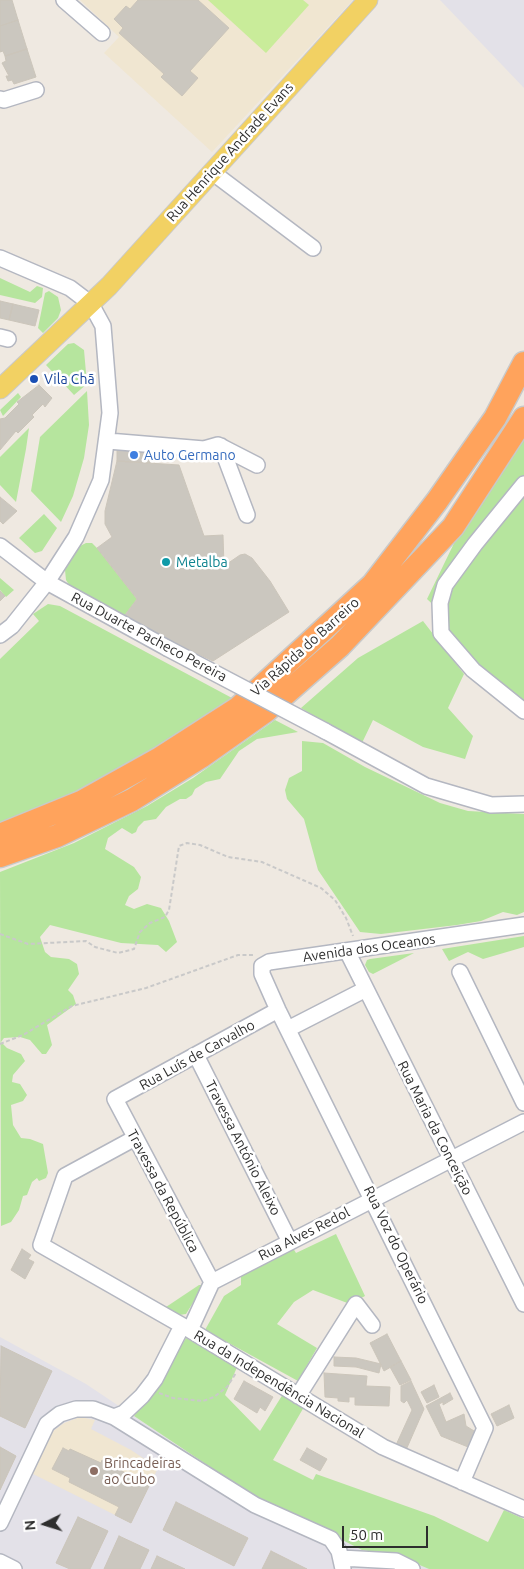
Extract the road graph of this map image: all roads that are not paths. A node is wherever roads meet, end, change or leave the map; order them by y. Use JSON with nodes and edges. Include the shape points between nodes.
{"nodes":[{"id":1,"x":64,"y":0,"type":"edge"},
{"id":2,"x":368,"y":0,"type":"edge"},
{"id":3,"x":102,"y":33,"type":"dead end"},
{"id":4,"x":36,"y":90,"type":"dead end"},
{"id":5,"x":0,"y":99,"type":"edge"},
{"id":6,"x":212,"y":172,"type":"junction"},
{"id":7,"x":313,"y":248,"type":"dead end"},
{"id":8,"x":0,"y":258,"type":"edge"},
{"id":9,"x":91,"y":304,"type":"junction"},
{"id":10,"x":524,"y":363,"type":"edge"},
{"id":11,"x":0,"y":389,"type":"edge"},
{"id":12,"x":524,"y":418,"type":"edge"},
{"id":13,"x":108,"y":442,"type":"junction"},
{"id":14,"x":221,"y":446,"type":"junction"},
{"id":15,"x":257,"y":465,"type":"dead end"},
{"id":16,"x":524,"y":484,"type":"edge"},
{"id":17,"x":247,"y":515,"type":"dead end"},
{"id":18,"x":0,"y":546,"type":"edge"},
{"id":19,"x":47,"y":582,"type":"junction"},
{"id":20,"x":0,"y":635,"type":"edge"},
{"id":21,"x":524,"y":711,"type":"edge"},
{"id":22,"x":524,"y":804,"type":"edge"},
{"id":23,"x":0,"y":835,"type":"edge"},
{"id":24,"x":0,"y":856,"type":"edge"},
{"id":25,"x":524,"y":925,"type":"edge"},
{"id":26,"x":353,"y":950,"type":"junction"},
{"id":27,"x":460,"y":972,"type":"dead end"},
{"id":28,"x":366,"y":989,"type":"junction"},
{"id":29,"x":278,"y":1010,"type":"junction"},
{"id":30,"x":288,"y":1029,"type":"junction"},
{"id":31,"x":196,"y":1055,"type":"junction"},
{"id":32,"x":115,"y":1099,"type":"joint"},
{"id":33,"x":524,"y":1103,"type":"edge"},
{"id":34,"x":524,"y":1122,"type":"edge"},
{"id":35,"x":135,"y":1138,"type":"junction"},
{"id":36,"x":450,"y":1159,"type":"junction"},
{"id":37,"x":373,"y":1199,"type":"junction"},
{"id":38,"x":290,"y":1242,"type":"junction"},
{"id":39,"x":212,"y":1282,"type":"junction"},
{"id":40,"x":524,"y":1304,"type":"edge"},
{"id":41,"x":372,"y":1325,"type":"dead end"},
{"id":42,"x":186,"y":1328,"type":"junction"},
{"id":43,"x":298,"y":1396,"type":"junction"},
{"id":44,"x":114,"y":1417,"type":"junction"},
{"id":45,"x":462,"y":1482,"type":"junction"},
{"id":46,"x":524,"y":1509,"type":"edge"},
{"id":47,"x":0,"y":1523,"type":"edge"},
{"id":48,"x":0,"y":1562,"type":"edge"},
{"id":49,"x":342,"y":1564,"type":"edge"},
{"id":50,"x":14,"y":1569,"type":"edge"},
{"id":51,"x":412,"y":1569,"type":"edge"}],
"edges":[{"from":1,"to":3,"type":"street"},
{"from":2,"to":6,"type":"main road","name":"Rua Henrique Andrade Evans"},
{"from":4,"to":5,"type":"street"},
{"from":6,"to":7,"type":"street"},
{"from":6,"to":9,"type":"main road","name":"Rua Henrique Andrade Evans"},
{"from":8,"to":9,"type":"street","via":[[70,288]]},
{"from":9,"to":11,"type":"main road","name":"Rua Henrique Andrade Evans"},
{"from":9,"to":13,"type":"street","via":[[103,326],[110,413]]},
{"from":10,"to":23,"type":"highway","name":"Via Rápida do Barreiro","via":[[495,418],[437,502],[374,584],[238,708],[160,758],[81,802]]},
{"from":12,"to":24,"type":"highway","name":"Via Rápida do Barreiro","via":[[453,527],[340,646],[266,711],[132,800],[57,836]]},
{"from":13,"to":14,"type":"street","via":[[204,449]]},
{"from":13,"to":19,"type":"street","via":[[101,480],[76,537]]},
{"from":14,"to":15,"type":"street"},
{"from":14,"to":17,"type":"street"},
{"from":16,"to":21,"type":"street","via":[[445,585],[440,603],[442,633],[473,670]]},
{"from":18,"to":19,"type":"street","name":"Rua Duarte Pacheco Pereira"},
{"from":19,"to":20,"type":"street","via":[[12,626]]},
{"from":19,"to":22,"type":"street","name":"Rua Duarte Pacheco Pereira","bridge":true,"via":[[426,786],[491,805]]},
{"from":25,"to":26,"type":"street","name":"Avenida dos Oceanos"},
{"from":26,"to":28,"type":"street","name":"Rua Maria da Conceição"},
{"from":26,"to":29,"type":"street","name":"Avenida dos Oceanos","via":[[269,962],[262,966],[262,974]]},
{"from":27,"to":33,"type":"street"},
{"from":28,"to":30,"type":"street"},
{"from":28,"to":36,"type":"street","name":"Rua Maria da Conceição"},
{"from":29,"to":30,"type":"street","name":"Rua Voz do Operário"},
{"from":29,"to":31,"type":"street","name":"Rua Luís de Carvalho"},
{"from":30,"to":37,"type":"street","name":"Rua Voz do Operário"},
{"from":31,"to":32,"type":"street","name":"Rua Luís de Carvalho"},
{"from":31,"to":38,"type":"street","name":"Travessa António Aleixo"},
{"from":32,"to":35,"type":"street","name":"Travessa da República"},
{"from":34,"to":36,"type":"street","name":"Rua Alves Redol"},
{"from":35,"to":39,"type":"street","name":"Travessa da República"},
{"from":35,"to":42,"type":"street","name":"Rua da Independência Nacional","via":[[65,1176],[42,1244]]},
{"from":36,"to":37,"type":"street","name":"Rua Alves Redol"},
{"from":36,"to":40,"type":"street","name":"Rua Maria da Conceição"},
{"from":37,"to":38,"type":"street","name":"Rua Alves Redol"},
{"from":37,"to":45,"type":"street","name":"Rua Voz do Operário","via":[[485,1428]]},
{"from":38,"to":39,"type":"street","name":"Rua Alves Redol"},
{"from":39,"to":42,"type":"street"},
{"from":41,"to":43,"type":"street","via":[[356,1304]]},
{"from":42,"to":43,"type":"street","name":"Rua da Independência Nacional"},
{"from":42,"to":44,"type":"street","via":[[148,1389],[124,1413]]},
{"from":43,"to":45,"type":"street","name":"Rua da Independência Nacional","via":[[383,1447]]},
{"from":44,"to":47,"type":"street","via":[[84,1408],[53,1418],[40,1438]]},
{"from":44,"to":49,"type":"street","via":[[255,1505],[331,1539]]},
{"from":45,"to":46,"type":"street","name":"Rua da Independência Nacional"},
{"from":48,"to":50,"type":"street"},
{"from":49,"to":51,"type":"street","via":[[396,1561]]}]}
